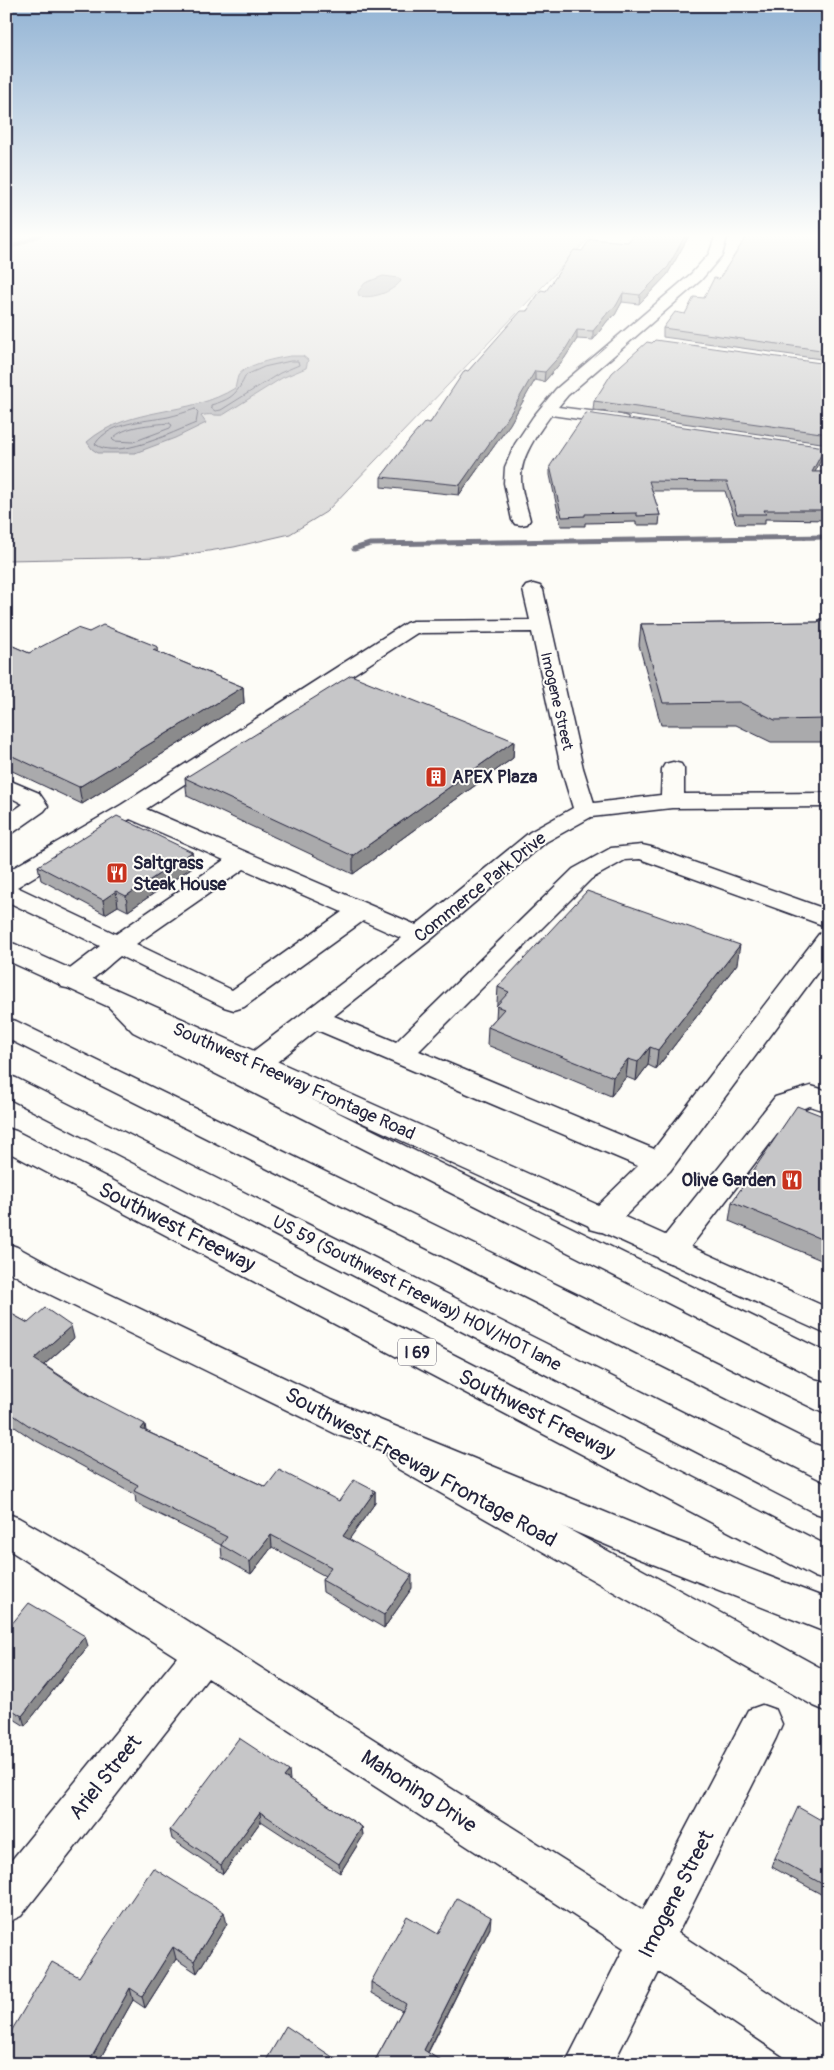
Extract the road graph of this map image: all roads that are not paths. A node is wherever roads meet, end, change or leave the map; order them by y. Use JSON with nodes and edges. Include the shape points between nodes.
{"nodes":[{"id":1,"x":634,"y":331,"type":"edge"},
{"id":2,"x":625,"y":338,"type":"junction"},
{"id":3,"x":643,"y":340,"type":"dead end"},
{"id":4,"x":547,"y":410,"type":"junction"},
{"id":5,"x":633,"y":422,"type":"edge"},
{"id":6,"x":521,"y":520,"type":"dead end"},
{"id":7,"x":532,"y":590,"type":"dead end"},
{"id":8,"x":540,"y":626,"type":"junction"},
{"id":9,"x":673,"y":769,"type":"dead end"},
{"id":10,"x":6,"y":786,"type":"edge"},
{"id":11,"x":828,"y":800,"type":"edge"},
{"id":12,"x":672,"y":801,"type":"junction"},
{"id":13,"x":129,"y":810,"type":"junction"},
{"id":14,"x":585,"y":811,"type":"junction"},
{"id":15,"x":6,"y":827,"type":"edge"},
{"id":16,"x":241,"y":860,"type":"junction"},
{"id":17,"x":6,"y":883,"type":"edge"},
{"id":18,"x":6,"y":890,"type":"edge"},
{"id":19,"x":359,"y":912,"type":"junction"},
{"id":20,"x":828,"y":919,"type":"edge"},
{"id":21,"x":419,"y":936,"type":"junction"},
{"id":22,"x":828,"y":940,"type":"edge"},
{"id":23,"x":119,"y":944,"type":"junction"},
{"id":24,"x":6,"y":950,"type":"edge"},
{"id":25,"x":71,"y":981,"type":"junction"},
{"id":26,"x":116,"y":1000,"type":"junction"},
{"id":27,"x":316,"y":1018,"type":"junction"},
{"id":28,"x":6,"y":1027,"type":"edge"},
{"id":29,"x":400,"y":1054,"type":"junction"},
{"id":30,"x":257,"y":1063,"type":"junction"},
{"id":31,"x":6,"y":1085,"type":"edge"},
{"id":32,"x":828,"y":1102,"type":"edge"},
{"id":33,"x":6,"y":1138,"type":"edge"},
{"id":34,"x":658,"y":1163,"type":"junction"},
{"id":35,"x":601,"y":1221,"type":"junction"},
{"id":36,"x":670,"y":1251,"type":"junction"},
{"id":37,"x":6,"y":1254,"type":"edge"},
{"id":38,"x":828,"y":1322,"type":"edge"},
{"id":39,"x":828,"y":1368,"type":"edge"},
{"id":40,"x":331,"y":1414,"type":"junction"},
{"id":41,"x":828,"y":1433,"type":"edge"},
{"id":42,"x":828,"y":1502,"type":"edge"},
{"id":43,"x":6,"y":1529,"type":"edge"},
{"id":44,"x":828,"y":1565,"type":"edge"},
{"id":45,"x":828,"y":1616,"type":"edge"},
{"id":46,"x":204,"y":1653,"type":"junction"},
{"id":47,"x":828,"y":1693,"type":"edge"},
{"id":48,"x":762,"y":1724,"type":"dead end"},
{"id":49,"x":6,"y":1901,"type":"edge"},
{"id":50,"x":652,"y":1941,"type":"junction"},
{"id":51,"x":828,"y":2059,"type":"edge"},
{"id":52,"x":588,"y":2064,"type":"edge"}],
"edges":[{"from":1,"to":2,"type":"main road"},
{"from":2,"to":3,"type":"main road"},
{"from":2,"to":4,"type":"main road","via":[[562,392]]},
{"from":4,"to":5,"type":"main road"},
{"from":4,"to":6,"type":"main road","via":[[515,458],[512,478]]},
{"from":7,"to":8,"type":"main road","name":"Imogene Street"},
{"from":8,"to":13,"type":"main road","via":[[413,627]]},
{"from":8,"to":14,"type":"main road","name":"Imogene Street"},
{"from":9,"to":12,"type":"main road"},
{"from":10,"to":15,"type":"main road","via":[[31,798],[36,806]]},
{"from":11,"to":12,"type":"main road","name":"Commerce Park Drive"},
{"from":12,"to":14,"type":"main road","name":"Commerce Park Drive"},
{"from":13,"to":16,"type":"main road"},
{"from":13,"to":17,"type":"main road"},
{"from":14,"to":21,"type":"main road","name":"Commerce Park Drive","via":[[538,837]]},
{"from":16,"to":19,"type":"main road"},
{"from":16,"to":23,"type":"main road"},
{"from":18,"to":23,"type":"main road"},
{"from":19,"to":21,"type":"main road"},
{"from":19,"to":23,"type":"main road","via":[[234,1001]]},
{"from":20,"to":29,"type":"main road","via":[[642,852],[620,853],[582,874]]},
{"from":21,"to":27,"type":"main road","name":"Commerce Park Drive"},
{"from":22,"to":34,"type":"main road"},
{"from":23,"to":25,"type":"main road"},
{"from":24,"to":25,"type":"main road","name":"Southwest Freeway Frontage Road"},
{"from":25,"to":26,"type":"main road","name":"Southwest Freeway Frontage Road"},
{"from":26,"to":30,"type":"main road","name":"Southwest Freeway Frontage Road"},
{"from":26,"to":39,"type":"main road","via":[[143,1026]]},
{"from":27,"to":29,"type":"main road"},
{"from":27,"to":30,"type":"main road","name":"Commerce Park Drive"},
{"from":28,"to":41,"type":"main road"},
{"from":29,"to":34,"type":"main road"},
{"from":30,"to":35,"type":"main road","name":"Southwest Freeway Frontage Road"},
{"from":31,"to":42,"type":"main road","name":"US 59 (Southwest Freeway) HOV/HOT lane"},
{"from":32,"to":36,"type":"main road","via":[[811,1096],[786,1104]]},
{"from":33,"to":44,"type":"main road","name":"Southwest Freeway","number":"I 69"},
{"from":34,"to":35,"type":"main road"},
{"from":35,"to":36,"type":"main road","name":"Southwest Freeway Frontage Road"},
{"from":36,"to":38,"type":"main road","name":"Southwest Freeway Frontage Road"},
{"from":37,"to":40,"type":"main road","name":"Southwest Freeway Frontage Road","via":[[50,1280]]},
{"from":40,"to":45,"type":"main road","via":[[648,1546]]},
{"from":40,"to":47,"type":"main road","name":"Southwest Freeway Frontage Road"},
{"from":43,"to":46,"type":"main road","name":"Mahoning Drive"},
{"from":46,"to":49,"type":"main road","name":"Ariel Street"},
{"from":46,"to":50,"type":"main road","name":"Mahoning Drive"},
{"from":48,"to":50,"type":"main road","name":"Imogene Street"},
{"from":50,"to":51,"type":"main road","name":"Mahoning Drive"},
{"from":50,"to":52,"type":"main road","name":"Imogene Street"}]}
